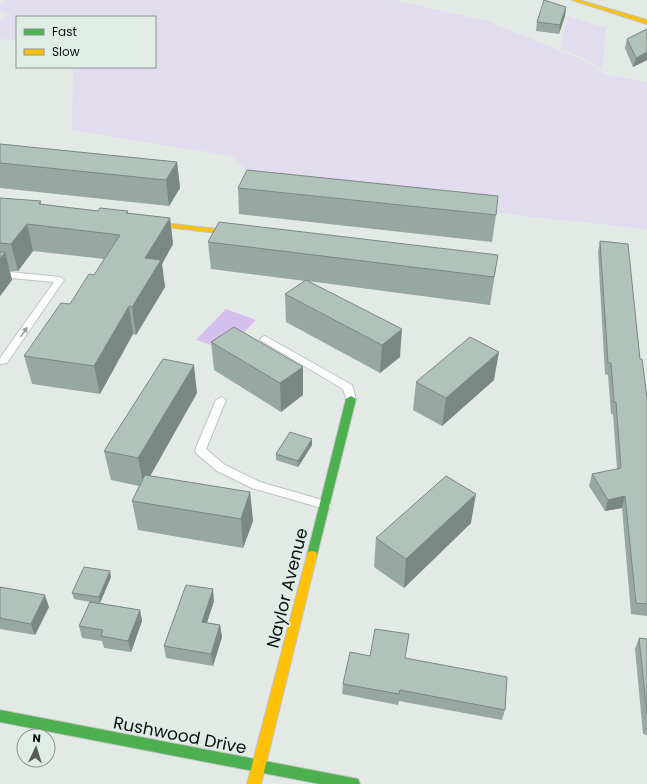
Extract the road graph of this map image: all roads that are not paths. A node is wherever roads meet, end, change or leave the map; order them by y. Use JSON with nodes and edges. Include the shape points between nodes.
{"nodes":[{"id":1,"x":574,"y":0,"type":"edge"},
{"id":2,"x":647,"y":22,"type":"edge"},
{"id":3,"x":133,"y":222,"type":"edge"},
{"id":4,"x":251,"y":235,"type":"edge"},
{"id":5,"x":0,"y":274,"type":"edge"},
{"id":6,"x":265,"y":339,"type":"dead end"},
{"id":7,"x":0,"y":361,"type":"edge"},
{"id":8,"x":352,"y":399,"type":"joint"},
{"id":9,"x":222,"y":400,"type":"dead end"},
{"id":10,"x":325,"y":505,"type":"junction"},
{"id":11,"x":0,"y":716,"type":"edge"},
{"id":12,"x":258,"y":768,"type":"junction"},
{"id":13,"x":254,"y":784,"type":"edge"},
{"id":14,"x":353,"y":784,"type":"edge"}],
"edges":[{"from":1,"to":2,"type":"street"},
{"from":3,"to":4,"type":"street"},
{"from":7,"to":5,"type":"lane","one_way":true,"via":[[4,361],[60,280]]},
{"from":6,"to":8,"type":"lane","via":[[348,387]]},
{"from":8,"to":10,"type":"street","name":"Naylor Avenue"},
{"from":9,"to":10,"type":"lane","via":[[200,450],[220,468],[256,485]]},
{"from":10,"to":12,"type":"street","name":"Naylor Avenue"},
{"from":11,"to":12,"type":"street","name":"Rushwood Drive"},
{"from":12,"to":13,"type":"street","name":"Naylor Avenue"},
{"from":12,"to":14,"type":"street","name":"Rushwood Drive"}]}
